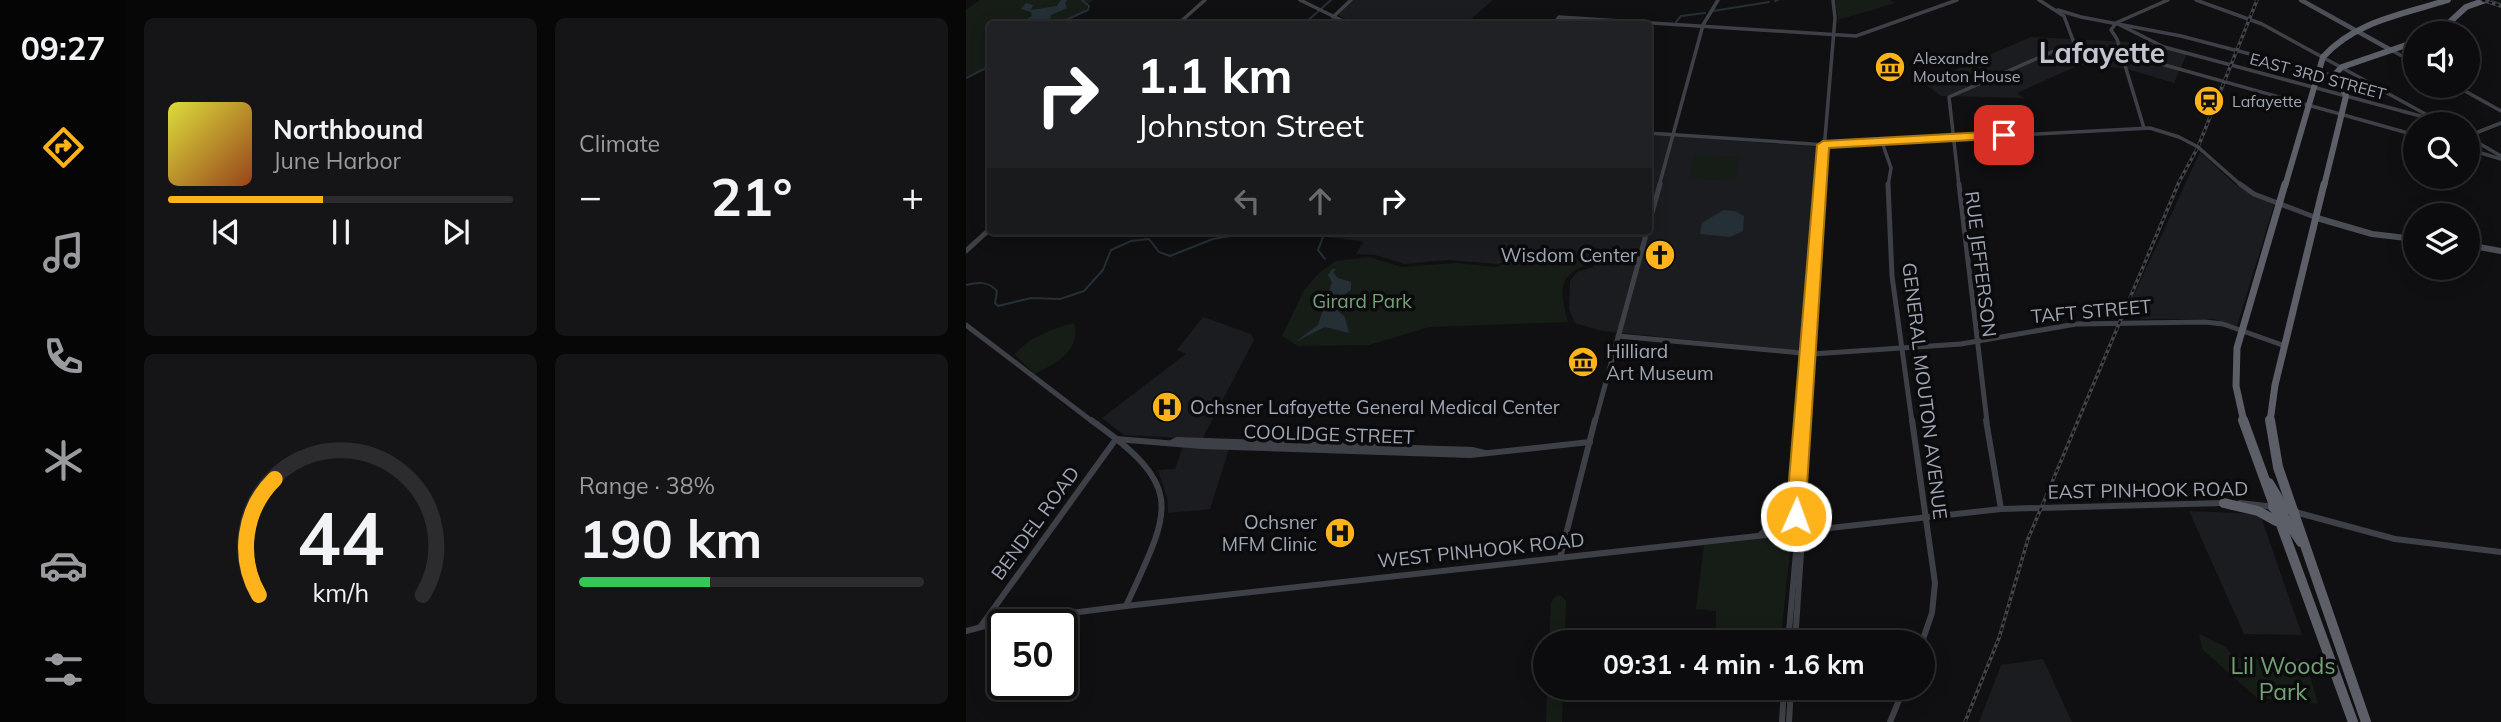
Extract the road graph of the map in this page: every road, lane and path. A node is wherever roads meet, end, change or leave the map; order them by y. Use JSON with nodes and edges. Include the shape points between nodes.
{"nodes":[{"id":1,"x":1205,"y":0,"type":"edge"},
{"id":2,"x":1300,"y":0,"type":"edge"},
{"id":3,"x":1349,"y":0,"type":"edge"},
{"id":4,"x":1718,"y":0,"type":"edge"},
{"id":5,"x":1833,"y":0,"type":"edge"},
{"id":6,"x":1956,"y":0,"type":"edge"},
{"id":7,"x":2039,"y":0,"type":"edge"},
{"id":8,"x":2168,"y":0,"type":"edge"},
{"id":9,"x":2196,"y":0,"type":"edge"},
{"id":10,"x":2301,"y":0,"type":"edge"},
{"id":11,"x":2448,"y":0,"type":"edge"},
{"id":12,"x":2486,"y":0,"type":"edge"},
{"id":13,"x":2058,"y":10,"type":"junction"},
{"id":14,"x":1332,"y":16,"type":"junction"},
{"id":15,"x":2076,"y":17,"type":"junction"},
{"id":16,"x":1181,"y":21,"type":"edge"},
{"id":17,"x":1343,"y":21,"type":"edge"},
{"id":18,"x":1556,"y":21,"type":"edge"},
{"id":19,"x":1631,"y":21,"type":"edge"},
{"id":20,"x":2451,"y":21,"type":"edge"},
{"id":21,"x":1652,"y":22,"type":"edge"},
{"id":22,"x":2116,"y":23,"type":"junction"},
{"id":23,"x":1703,"y":25,"type":"junction"},
{"id":24,"x":2070,"y":27,"type":"junction"},
{"id":25,"x":2356,"y":31,"type":"junction"},
{"id":26,"x":1833,"y":34,"type":"junction"},
{"id":27,"x":2118,"y":42,"type":"joint"},
{"id":28,"x":2403,"y":46,"type":"edge"},
{"id":29,"x":2238,"y":50,"type":"joint"},
{"id":30,"x":2391,"y":50,"type":"junction"},
{"id":31,"x":2077,"y":51,"type":"junction"},
{"id":32,"x":2122,"y":55,"type":"junction"},
{"id":33,"x":2403,"y":56,"type":"edge"},
{"id":34,"x":2323,"y":57,"type":"junction"},
{"id":35,"x":2232,"y":65,"type":"joint"},
{"id":36,"x":2342,"y":67,"type":"junction"},
{"id":37,"x":2317,"y":71,"type":"junction"},
{"id":38,"x":2336,"y":76,"type":"junction"},
{"id":39,"x":2312,"y":87,"type":"junction"},
{"id":40,"x":2376,"y":87,"type":"junction"},
{"id":41,"x":2346,"y":96,"type":"junction"},
{"id":42,"x":2478,"y":98,"type":"edge"},
{"id":43,"x":2307,"y":105,"type":"junction"},
{"id":44,"x":2501,"y":111,"type":"edge"},
{"id":45,"x":2403,"y":112,"type":"edge"},
{"id":46,"x":2421,"y":112,"type":"edge"},
{"id":47,"x":2342,"y":114,"type":"junction"},
{"id":48,"x":2501,"y":123,"type":"edge"},
{"id":49,"x":2144,"y":128,"type":"junction"},
{"id":50,"x":2403,"y":132,"type":"edge"},
{"id":51,"x":2480,"y":132,"type":"edge"},
{"id":52,"x":1652,"y":133,"type":"edge"},
{"id":53,"x":1674,"y":135,"type":"junction"},
{"id":54,"x":1952,"y":138,"type":"junction"},
{"id":55,"x":1882,"y":142,"type":"junction"},
{"id":56,"x":1823,"y":145,"type":"junction"},
{"id":57,"x":2480,"y":145,"type":"edge"},
{"id":58,"x":2480,"y":152,"type":"edge"},
{"id":59,"x":2501,"y":158,"type":"edge"},
{"id":60,"x":2278,"y":204,"type":"junction"},
{"id":61,"x":1652,"y":215,"type":"edge"},
{"id":62,"x":2317,"y":218,"type":"junction"},
{"id":63,"x":987,"y":232,"type":"edge"},
{"id":64,"x":1646,"y":235,"type":"edge"},
{"id":65,"x":2403,"y":238,"type":"edge"},
{"id":66,"x":2480,"y":247,"type":"edge"},
{"id":67,"x":966,"y":251,"type":"edge"},
{"id":68,"x":2501,"y":251,"type":"edge"},
{"id":69,"x":966,"y":325,"type":"edge"},
{"id":70,"x":2241,"y":330,"type":"junction"},
{"id":71,"x":1618,"y":336,"type":"junction"},
{"id":72,"x":1977,"y":341,"type":"junction"},
{"id":73,"x":2285,"y":346,"type":"junction"},
{"id":74,"x":1902,"y":348,"type":"junction"},
{"id":75,"x":1807,"y":354,"type":"junction"},
{"id":76,"x":1102,"y":429,"type":"junction"},
{"id":77,"x":1116,"y":439,"type":"junction"},
{"id":78,"x":1152,"y":441,"type":"junction"},
{"id":79,"x":1590,"y":442,"type":"junction"},
{"id":80,"x":1104,"y":455,"type":"junction"},
{"id":81,"x":1138,"y":455,"type":"junction"},
{"id":82,"x":2260,"y":471,"type":"junction"},
{"id":83,"x":1796,"y":499,"type":"junction"},
{"id":84,"x":2224,"y":503,"type":"junction"},
{"id":85,"x":2273,"y":507,"type":"junction"},
{"id":86,"x":2001,"y":509,"type":"junction"},
{"id":87,"x":2294,"y":512,"type":"junction"},
{"id":88,"x":1926,"y":518,"type":"junction"},
{"id":89,"x":2278,"y":524,"type":"junction"},
{"id":90,"x":1798,"y":530,"type":"junction"},
{"id":91,"x":1761,"y":534,"type":"junction"},
{"id":92,"x":2306,"y":547,"type":"junction"},
{"id":93,"x":2501,"y":552,"type":"edge"},
{"id":94,"x":1560,"y":558,"type":"junction"},
{"id":95,"x":1126,"y":606,"type":"junction"},
{"id":96,"x":1794,"y":609,"type":"junction"},
{"id":97,"x":981,"y":626,"type":"junction"},
{"id":98,"x":1790,"y":630,"type":"edge"},
{"id":99,"x":1795,"y":630,"type":"edge"},
{"id":100,"x":1926,"y":630,"type":"edge"},
{"id":101,"x":966,"y":631,"type":"edge"},
{"id":102,"x":1783,"y":700,"type":"edge"},
{"id":103,"x":1791,"y":700,"type":"edge"},
{"id":104,"x":1898,"y":700,"type":"edge"},
{"id":105,"x":1782,"y":722,"type":"edge"},
{"id":106,"x":1790,"y":722,"type":"edge"},
{"id":107,"x":1890,"y":722,"type":"edge"},
{"id":108,"x":2353,"y":722,"type":"edge"},
{"id":109,"x":2366,"y":722,"type":"edge"}],
"edges":[{"from":1,"to":16,"type":"street"},
{"from":2,"to":14,"type":"street"},
{"from":3,"to":14,"type":"street"},
{"from":4,"to":23,"type":"street"},
{"from":5,"to":26,"type":"street"},
{"from":6,"to":26,"type":"street","via":[[1868,34]]},
{"from":7,"to":13,"type":"street"},
{"from":8,"to":22,"type":"street"},
{"from":9,"to":34,"type":"street","via":[[2254,20]]},
{"from":10,"to":25,"type":"main road"},
{"from":11,"to":25,"type":"highway"},
{"from":12,"to":20,"type":"highway","via":[[2466,8]]},
{"from":13,"to":15,"type":"street"},
{"from":13,"to":24,"type":"street"},
{"from":14,"to":17,"type":"street"},
{"from":15,"to":22,"type":"street"},
{"from":15,"to":24,"type":"street"},
{"from":18,"to":19,"type":"street","via":[[1559,17]]},
{"from":21,"to":23,"type":"street"},
{"from":22,"to":27,"type":"street","via":[[2111,29]]},
{"from":22,"to":29,"type":"street"},
{"from":22,"to":35,"type":"street","via":[[2152,43]]},
{"from":23,"to":26,"type":"street"},
{"from":23,"to":53,"type":"street"},
{"from":24,"to":31,"type":"street"},
{"from":25,"to":30,"type":"main road"},
{"from":25,"to":34,"type":"highway"},
{"from":26,"to":56,"type":"street"},
{"from":27,"to":32,"type":"street"},
{"from":28,"to":30,"type":"highway"},
{"from":29,"to":37,"type":"street"},
{"from":30,"to":33,"type":"street"},
{"from":30,"to":36,"type":"highway"},
{"from":31,"to":32,"type":"street","name":"RUE JEFFERSON"},
{"from":31,"to":54,"type":"street","name":"RUE JEFFERSON","via":[[2052,51],[1949,97]]},
{"from":32,"to":43,"type":"street","name":"RUE JEFFERSON"},
{"from":32,"to":49,"type":"street"},
{"from":34,"to":36,"type":"street"},
{"from":34,"to":37,"type":"highway"},
{"from":35,"to":39,"type":"street","name":"EAST 3RD STREET"},
{"from":36,"to":38,"type":"highway"},
{"from":36,"to":40,"type":"street"},
{"from":37,"to":38,"type":"street"},
{"from":37,"to":39,"type":"highway"},
{"from":38,"to":40,"type":"street"},
{"from":38,"to":41,"type":"highway"},
{"from":39,"to":41,"type":"street","name":"EAST 3RD STREET"},
{"from":39,"to":43,"type":"highway"},
{"from":40,"to":46,"type":"street"},
{"from":41,"to":45,"type":"street","name":"EAST 3RD STREET"},
{"from":41,"to":47,"type":"highway"},
{"from":42,"to":44,"type":"street"},
{"from":43,"to":47,"type":"street"},
{"from":43,"to":60,"type":"highway"},
{"from":47,"to":50,"type":"street"},
{"from":47,"to":62,"type":"highway"},
{"from":48,"to":51,"type":"street"},
{"from":49,"to":54,"type":"street"},
{"from":49,"to":60,"type":"street","via":[[2198,147],[2243,187]]},
{"from":52,"to":53,"type":"street"},
{"from":53,"to":56,"type":"street"},
{"from":53,"to":61,"type":"street"},
{"from":54,"to":55,"type":"street"},
{"from":54,"to":72,"type":"street","name":"RUE JEFFERSON"},
{"from":55,"to":56,"type":"street"},
{"from":55,"to":74,"type":"street","name":"GENERAL MOUTON AVENUE","via":[[1891,168],[1892,276]]},
{"from":56,"to":75,"type":"street"},
{"from":57,"to":59,"type":"street"},
{"from":58,"to":59,"type":"street"},
{"from":60,"to":62,"type":"street"},
{"from":60,"to":70,"type":"highway"},
{"from":62,"to":65,"type":"main road"},
{"from":62,"to":73,"type":"highway"},
{"from":63,"to":67,"type":"street"},
{"from":64,"to":71,"type":"street"},
{"from":66,"to":68,"type":"main road"},
{"from":69,"to":76,"type":"street"},
{"from":70,"to":72,"type":"street","name":"TAFT STREET","via":[[2214,322],[2119,321]]},
{"from":70,"to":73,"type":"street"},
{"from":70,"to":82,"type":"highway","via":[[2237,395]]},
{"from":71,"to":75,"type":"street"},
{"from":71,"to":79,"type":"street"},
{"from":72,"to":74,"type":"street","name":"TAFT STREET"},
{"from":72,"to":86,"type":"street","name":"RUE JEFFERSON"},
{"from":73,"to":87,"type":"highway","via":[[2269,433]]},
{"from":74,"to":75,"type":"street","name":"TAFT STREET"},
{"from":74,"to":88,"type":"street","name":"GENERAL MOUTON AVENUE"},
{"from":75,"to":83,"type":"street"},
{"from":76,"to":77,"type":"street"},
{"from":76,"to":80,"type":"street","via":[[1107,443]]},
{"from":77,"to":78,"type":"street","name":"COOLIDGE STREET"},
{"from":77,"to":80,"type":"street","name":"BENDEL ROAD"},
{"from":77,"to":81,"type":"street"},
{"from":78,"to":79,"type":"street","name":"COOLIDGE STREET","via":[[1470,455]]},
{"from":78,"to":81,"type":"street","via":[[1138,446]]},
{"from":79,"to":94,"type":"street"},
{"from":80,"to":97,"type":"street","name":"BENDEL ROAD"},
{"from":81,"to":95,"type":"street","via":[[1157,479],[1161,519]]},
{"from":82,"to":85,"type":"highway"},
{"from":82,"to":87,"type":"highway","via":[[2280,502]]},
{"from":83,"to":90,"type":"street"},
{"from":83,"to":91,"type":"street","via":[[1781,519]]},
{"from":84,"to":85,"type":"street","name":"EAST PINHOOK ROAD"},
{"from":84,"to":86,"type":"street","name":"EAST PINHOOK ROAD"},
{"from":84,"to":89,"type":"highway","via":[[2266,513]]},
{"from":85,"to":87,"type":"street","name":"EAST PINHOOK ROAD"},
{"from":85,"to":89,"type":"highway"},
{"from":85,"to":92,"type":"highway"},
{"from":86,"to":88,"type":"street","name":"WEST PINHOOK ROAD"},
{"from":87,"to":92,"type":"highway"},
{"from":87,"to":93,"type":"street","name":"EAST PINHOOK ROAD","via":[[2395,539]]},
{"from":88,"to":90,"type":"street","name":"WEST PINHOOK ROAD"},
{"from":88,"to":100,"type":"street","name":"GENERAL MOUTON AVENUE","via":[[1936,594]]},
{"from":89,"to":108,"type":"highway"},
{"from":90,"to":91,"type":"street","name":"WEST PINHOOK ROAD"},
{"from":90,"to":96,"type":"street"},
{"from":91,"to":94,"type":"street","name":"WEST PINHOOK ROAD"},
{"from":92,"to":109,"type":"highway"},
{"from":94,"to":95,"type":"street","name":"WEST PINHOOK ROAD"},
{"from":95,"to":97,"type":"street","name":"WEST PINHOOK ROAD"},
{"from":96,"to":98,"type":"street"},
{"from":96,"to":99,"type":"street"},
{"from":97,"to":101,"type":"street","name":"WEST PINHOOK ROAD"},
{"from":102,"to":105,"type":"street"},
{"from":103,"to":106,"type":"street"},
{"from":104,"to":107,"type":"street"}]}
